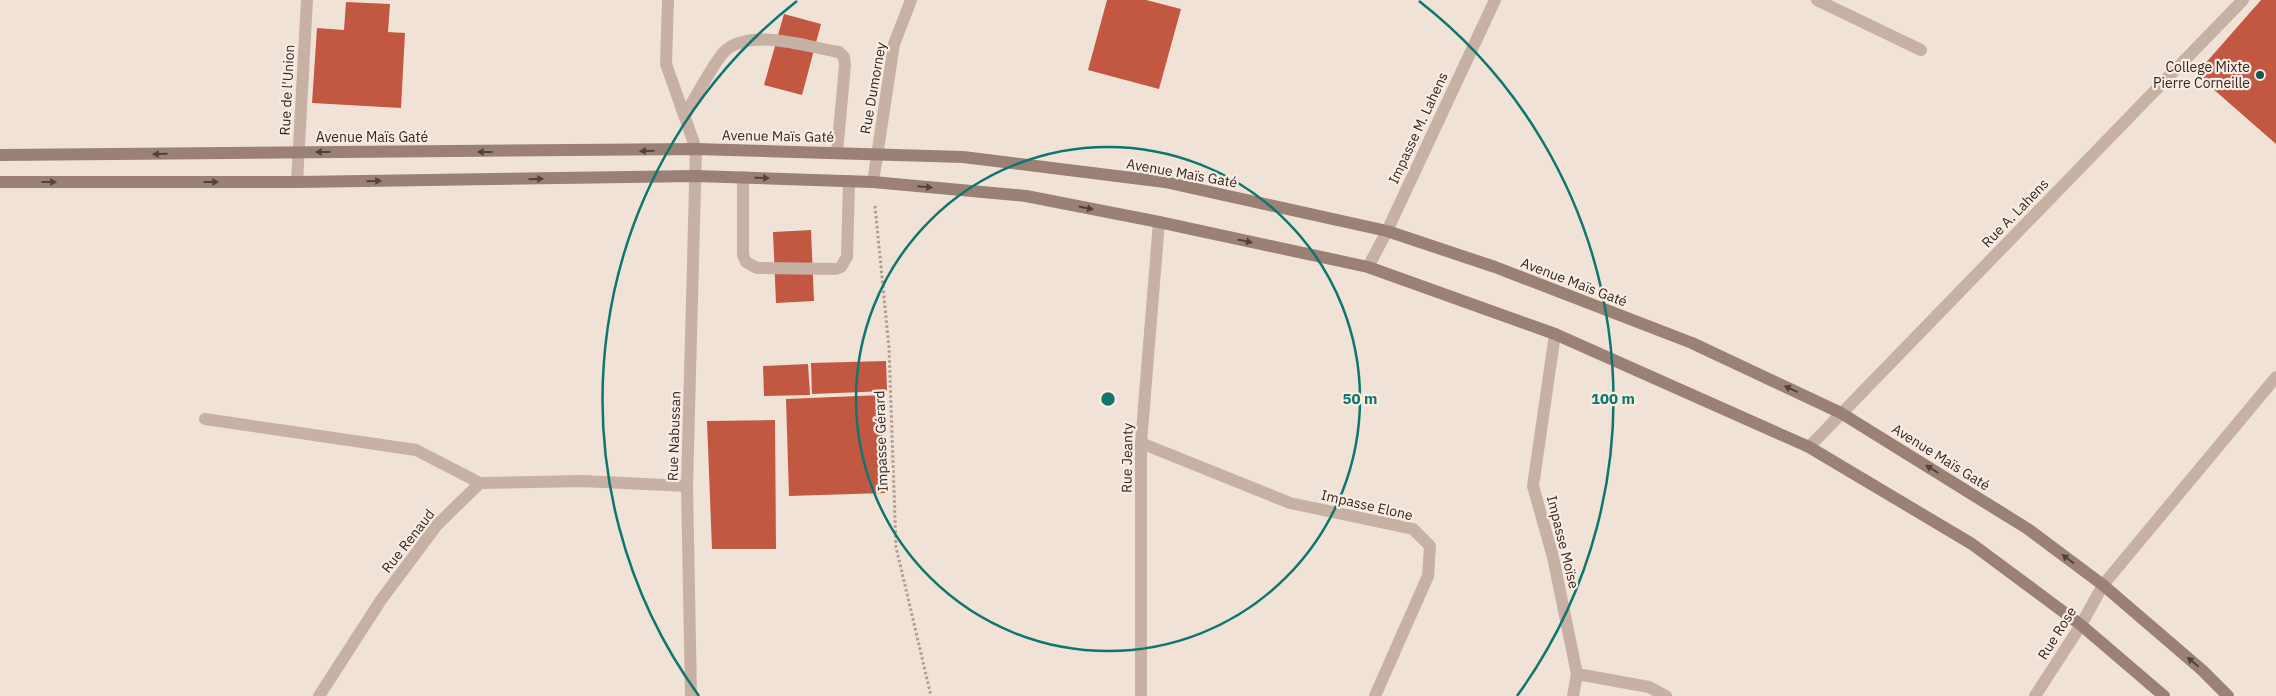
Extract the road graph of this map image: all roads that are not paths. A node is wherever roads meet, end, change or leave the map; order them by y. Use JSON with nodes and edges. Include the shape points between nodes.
{"nodes":[{"id":1,"x":307,"y":0,"type":"edge"},
{"id":2,"x":668,"y":0,"type":"edge"},
{"id":3,"x":911,"y":0,"type":"edge"},
{"id":4,"x":1495,"y":0,"type":"edge"},
{"id":5,"x":1817,"y":0,"type":"edge"},
{"id":6,"x":2243,"y":0,"type":"edge"},
{"id":7,"x":1921,"y":50,"type":"dead end"},
{"id":8,"x":684,"y":115,"type":"junction"},
{"id":9,"x":696,"y":150,"type":"junction"},
{"id":10,"x":299,"y":152,"type":"junction"},
{"id":11,"x":837,"y":153,"type":"junction"},
{"id":12,"x":877,"y":154,"type":"junction"},
{"id":13,"x":0,"y":155,"type":"edge"},
{"id":14,"x":696,"y":176,"type":"junction"},
{"id":15,"x":743,"y":177,"type":"junction"},
{"id":16,"x":849,"y":181,"type":"junction"},
{"id":17,"x":0,"y":182,"type":"edge"},
{"id":18,"x":297,"y":182,"type":"junction"},
{"id":19,"x":873,"y":182,"type":"junction"},
{"id":20,"x":1159,"y":222,"type":"junction"},
{"id":21,"x":1387,"y":231,"type":"junction"},
{"id":22,"x":1368,"y":267,"type":"junction"},
{"id":23,"x":1555,"y":334,"type":"junction"},
{"id":24,"x":2276,"y":377,"type":"edge"},
{"id":25,"x":1841,"y":413,"type":"junction"},
{"id":26,"x":205,"y":419,"type":"dead end"},
{"id":27,"x":1141,"y":443,"type":"junction"},
{"id":28,"x":1809,"y":447,"type":"junction"},
{"id":29,"x":480,"y":483,"type":"junction"},
{"id":30,"x":687,"y":486,"type":"junction"},
{"id":31,"x":2103,"y":585,"type":"junction"},
{"id":32,"x":2081,"y":625,"type":"junction"},
{"id":33,"x":1577,"y":674,"type":"junction"},
{"id":34,"x":319,"y":696,"type":"edge"},
{"id":35,"x":691,"y":696,"type":"edge"},
{"id":36,"x":1141,"y":696,"type":"edge"},
{"id":37,"x":1375,"y":696,"type":"edge"},
{"id":38,"x":1573,"y":696,"type":"edge"},
{"id":39,"x":1666,"y":696,"type":"edge"},
{"id":40,"x":2035,"y":696,"type":"edge"},
{"id":41,"x":2164,"y":696,"type":"edge"},
{"id":42,"x":2228,"y":696,"type":"edge"}],
"edges":[{"from":1,"to":10,"type":"street","name":"Rue de l'Union"},
{"from":2,"to":8,"type":"street","name":"Rue Nabussan","via":[[666,64]]},
{"from":3,"to":12,"type":"street","name":"Rue Dumorney","via":[[894,44]]},
{"from":4,"to":21,"type":"street","name":"Impasse M. Lahens"},
{"from":5,"to":7,"type":"street"},
{"from":6,"to":25,"type":"street","name":"Rue A. Lahens"},
{"from":8,"to":9,"type":"street","name":"Rue Nabussan"},
{"from":8,"to":11,"type":"street","via":[[725,51],[738,43],[767,39],[839,52],[845,64]]},
{"from":9,"to":10,"type":"main road","name":"Avenue Maïs Gaté","one_way":true},
{"from":9,"to":11,"type":"main road","name":"Avenue Maïs Gaté"},
{"from":9,"to":14,"type":"street","name":"Rue Nabussan"},
{"from":10,"to":13,"type":"main road","name":"Avenue Maïs Gaté","one_way":true},
{"from":10,"to":18,"type":"street","name":"Rue de l'Union"},
{"from":11,"to":12,"type":"main road","name":"Avenue Maïs Gaté"},
{"from":12,"to":19,"type":"street","name":"Rue Dumorney"},
{"from":12,"to":21,"type":"main road","name":"Avenue Maïs Gaté","via":[[963,157],[1165,182]]},
{"from":14,"to":15,"type":"main road"},
{"from":18,"to":14,"type":"main road","one_way":true},
{"from":14,"to":30,"type":"street","name":"Rue Nabussan"},
{"from":15,"to":16,"type":"main road","one_way":true},
{"from":15,"to":16,"type":"street","via":[[743,254],[746,262],[757,268],[841,267],[847,257]]},
{"from":16,"to":19,"type":"main road"},
{"from":17,"to":18,"type":"main road","one_way":true},
{"from":19,"to":20,"type":"main road","one_way":true,"via":[[1026,196]]},
{"from":20,"to":22,"type":"main road","one_way":true},
{"from":20,"to":27,"type":"street","name":"Rue Jeanty"},
{"from":21,"to":22,"type":"street","name":"Impasse M. Lahens"},
{"from":25,"to":21,"type":"main road","name":"Avenue Maïs Gaté","one_way":true,"via":[[1692,343],[1495,267]]},
{"from":22,"to":23,"type":"main road"},
{"from":23,"to":28,"type":"main road"},
{"from":23,"to":33,"type":"street","name":"Impasse Moïse","via":[[1533,486],[1553,557]]},
{"from":24,"to":31,"type":"street","name":"Rue Rose"},
{"from":25,"to":28,"type":"street","name":"Rue A. Lahens"},
{"from":31,"to":25,"type":"main road","name":"Avenue Maïs Gaté","one_way":true,"via":[[2028,529]]},
{"from":26,"to":29,"type":"street","via":[[416,450]]},
{"from":27,"to":36,"type":"street","name":"Rue Jeanty"},
{"from":27,"to":37,"type":"street","name":"Impasse Elone","via":[[1290,503],[1413,529],[1430,546],[1428,576]]},
{"from":28,"to":32,"type":"main road","via":[[1972,544]]},
{"from":29,"to":30,"type":"street","via":[[582,481]]},
{"from":29,"to":34,"type":"street","name":"Rue Renaud","via":[[437,525],[381,600]]},
{"from":30,"to":35,"type":"street","name":"Rue Nabussan"},
{"from":31,"to":32,"type":"street","name":"Rue Rose"},
{"from":42,"to":31,"type":"main road","name":"Avenue Maïs Gaté","one_way":true},
{"from":32,"to":40,"type":"street","name":"Rue Rose"},
{"from":32,"to":41,"type":"main road"},
{"from":33,"to":38,"type":"street","name":"Impasse Moïse"},
{"from":33,"to":39,"type":"street","via":[[1649,687]]}]}
